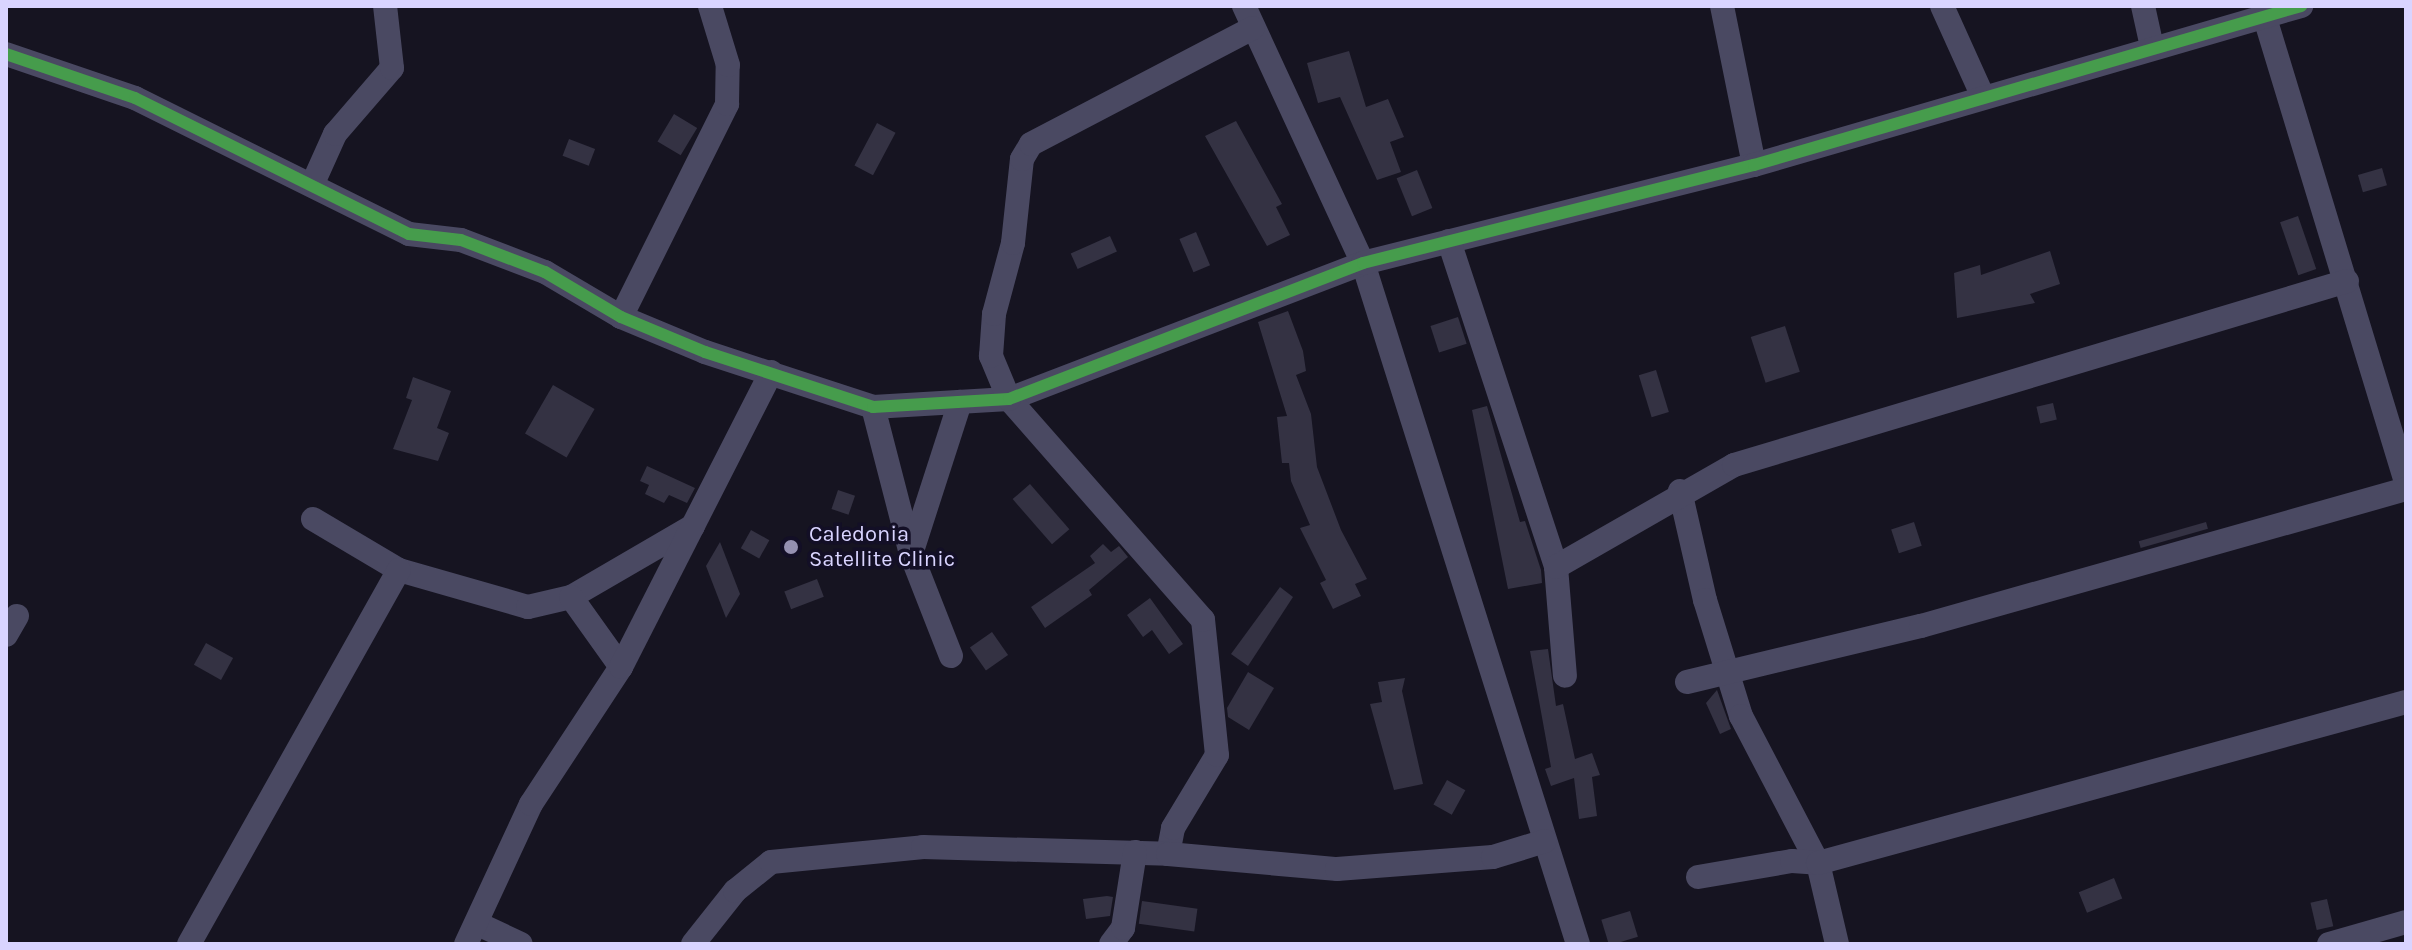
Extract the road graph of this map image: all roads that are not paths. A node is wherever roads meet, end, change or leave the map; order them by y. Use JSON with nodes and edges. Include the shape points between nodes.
{"nodes":[{"id":1,"x":385,"y":6,"type":"edge"},
{"id":2,"x":710,"y":6,"type":"edge"},
{"id":3,"x":1722,"y":6,"type":"edge"},
{"id":4,"x":1942,"y":6,"type":"edge"},
{"id":5,"x":2143,"y":6,"type":"edge"},
{"id":6,"x":2301,"y":6,"type":"edge"},
{"id":7,"x":1248,"y":17,"type":"edge"},
{"id":8,"x":2265,"y":18,"type":"junction"},
{"id":9,"x":2152,"y":47,"type":"junction"},
{"id":10,"x":6,"y":54,"type":"edge"},
{"id":11,"x":1983,"y":97,"type":"junction"},
{"id":12,"x":1754,"y":165,"type":"junction"},
{"id":13,"x":313,"y":183,"type":"junction"},
{"id":14,"x":1449,"y":241,"type":"junction"},
{"id":15,"x":1363,"y":263,"type":"junction"},
{"id":16,"x":2347,"y":281,"type":"junction"},
{"id":17,"x":621,"y":317,"type":"junction"},
{"id":18,"x":771,"y":372,"type":"junction"},
{"id":19,"x":1009,"y":399,"type":"junction"},
{"id":20,"x":960,"y":402,"type":"junction"},
{"id":21,"x":873,"y":407,"type":"junction"},
{"id":22,"x":2406,"y":483,"type":"edge"},
{"id":23,"x":2406,"y":489,"type":"edge"},
{"id":24,"x":1680,"y":491,"type":"junction"},
{"id":25,"x":313,"y":519,"type":"dead end"},
{"id":26,"x":693,"y":526,"type":"junction"},
{"id":27,"x":911,"y":554,"type":"junction"},
{"id":28,"x":1556,"y":567,"type":"junction"},
{"id":29,"x":399,"y":570,"type":"junction"},
{"id":30,"x":571,"y":597,"type":"junction"},
{"id":31,"x":951,"y":656,"type":"dead end"},
{"id":32,"x":621,"y":667,"type":"junction"},
{"id":33,"x":1727,"y":672,"type":"junction"},
{"id":34,"x":1565,"y":676,"type":"dead end"},
{"id":35,"x":1687,"y":682,"type":"dead end"},
{"id":36,"x":2406,"y":702,"type":"edge"},
{"id":37,"x":1545,"y":841,"type":"junction"},
{"id":38,"x":1135,"y":852,"type":"junction"},
{"id":39,"x":1168,"y":854,"type":"junction"},
{"id":40,"x":1818,"y":863,"type":"junction"},
{"id":41,"x":1698,"y":877,"type":"dead end"},
{"id":42,"x":2406,"y":922,"type":"edge"},
{"id":43,"x":472,"y":934,"type":"edge"},
{"id":44,"x":189,"y":944,"type":"edge"},
{"id":45,"x":521,"y":944,"type":"edge"},
{"id":46,"x":693,"y":944,"type":"edge"},
{"id":47,"x":1111,"y":944,"type":"edge"},
{"id":48,"x":1578,"y":944,"type":"edge"},
{"id":49,"x":1837,"y":944,"type":"edge"},
{"id":50,"x":2329,"y":944,"type":"edge"}],
"edges":[{"from":1,"to":13,"type":"street","via":[[392,68],[335,134]]},
{"from":2,"to":17,"type":"street","via":[[728,65],[727,104]]},
{"from":3,"to":12,"type":"street"},
{"from":4,"to":11,"type":"street"},
{"from":5,"to":9,"type":"street"},
{"from":6,"to":8,"type":"street"},
{"from":7,"to":15,"type":"street"},
{"from":7,"to":19,"type":"street","via":[[1031,144],[994,314],[991,356]]},
{"from":8,"to":9,"type":"street"},
{"from":8,"to":16,"type":"street"},
{"from":9,"to":11,"type":"street"},
{"from":10,"to":13,"type":"street","via":[[135,98]]},
{"from":11,"to":12,"type":"street"},
{"from":12,"to":14,"type":"street"},
{"from":13,"to":17,"type":"street","via":[[409,234],[461,240],[545,272]]},
{"from":14,"to":15,"type":"street"},
{"from":14,"to":28,"type":"street"},
{"from":15,"to":19,"type":"street"},
{"from":15,"to":37,"type":"street"},
{"from":16,"to":22,"type":"street"},
{"from":16,"to":24,"type":"street","via":[[1734,465]]},
{"from":17,"to":18,"type":"street"},
{"from":18,"to":21,"type":"street"},
{"from":18,"to":26,"type":"street"},
{"from":19,"to":20,"type":"street"},
{"from":19,"to":39,"type":"street","via":[[1203,620],[1217,755],[1173,828]]},
{"from":20,"to":21,"type":"street"},
{"from":20,"to":27,"type":"street"},
{"from":21,"to":27,"type":"street"},
{"from":23,"to":33,"type":"street","via":[[1921,626]]},
{"from":24,"to":28,"type":"street"},
{"from":24,"to":33,"type":"street"},
{"from":25,"to":29,"type":"street"},
{"from":26,"to":30,"type":"street"},
{"from":26,"to":32,"type":"street"},
{"from":27,"to":31,"type":"street"},
{"from":28,"to":34,"type":"street"},
{"from":29,"to":30,"type":"street","via":[[528,607]]},
{"from":29,"to":44,"type":"street"},
{"from":30,"to":32,"type":"street"},
{"from":32,"to":43,"type":"street","via":[[531,804]]},
{"from":33,"to":35,"type":"street"},
{"from":33,"to":40,"type":"street","via":[[1741,716]]},
{"from":36,"to":40,"type":"street"},
{"from":37,"to":39,"type":"street","via":[[1493,857],[1337,869]]},
{"from":37,"to":48,"type":"street"},
{"from":38,"to":39,"type":"street"},
{"from":38,"to":46,"type":"street","via":[[923,847],[771,862],[735,891]]},
{"from":38,"to":47,"type":"street","via":[[1123,928]]},
{"from":40,"to":41,"type":"street","via":[[1792,861]]},
{"from":40,"to":49,"type":"street"},
{"from":42,"to":50,"type":"street"},
{"from":43,"to":45,"type":"street"}]}
